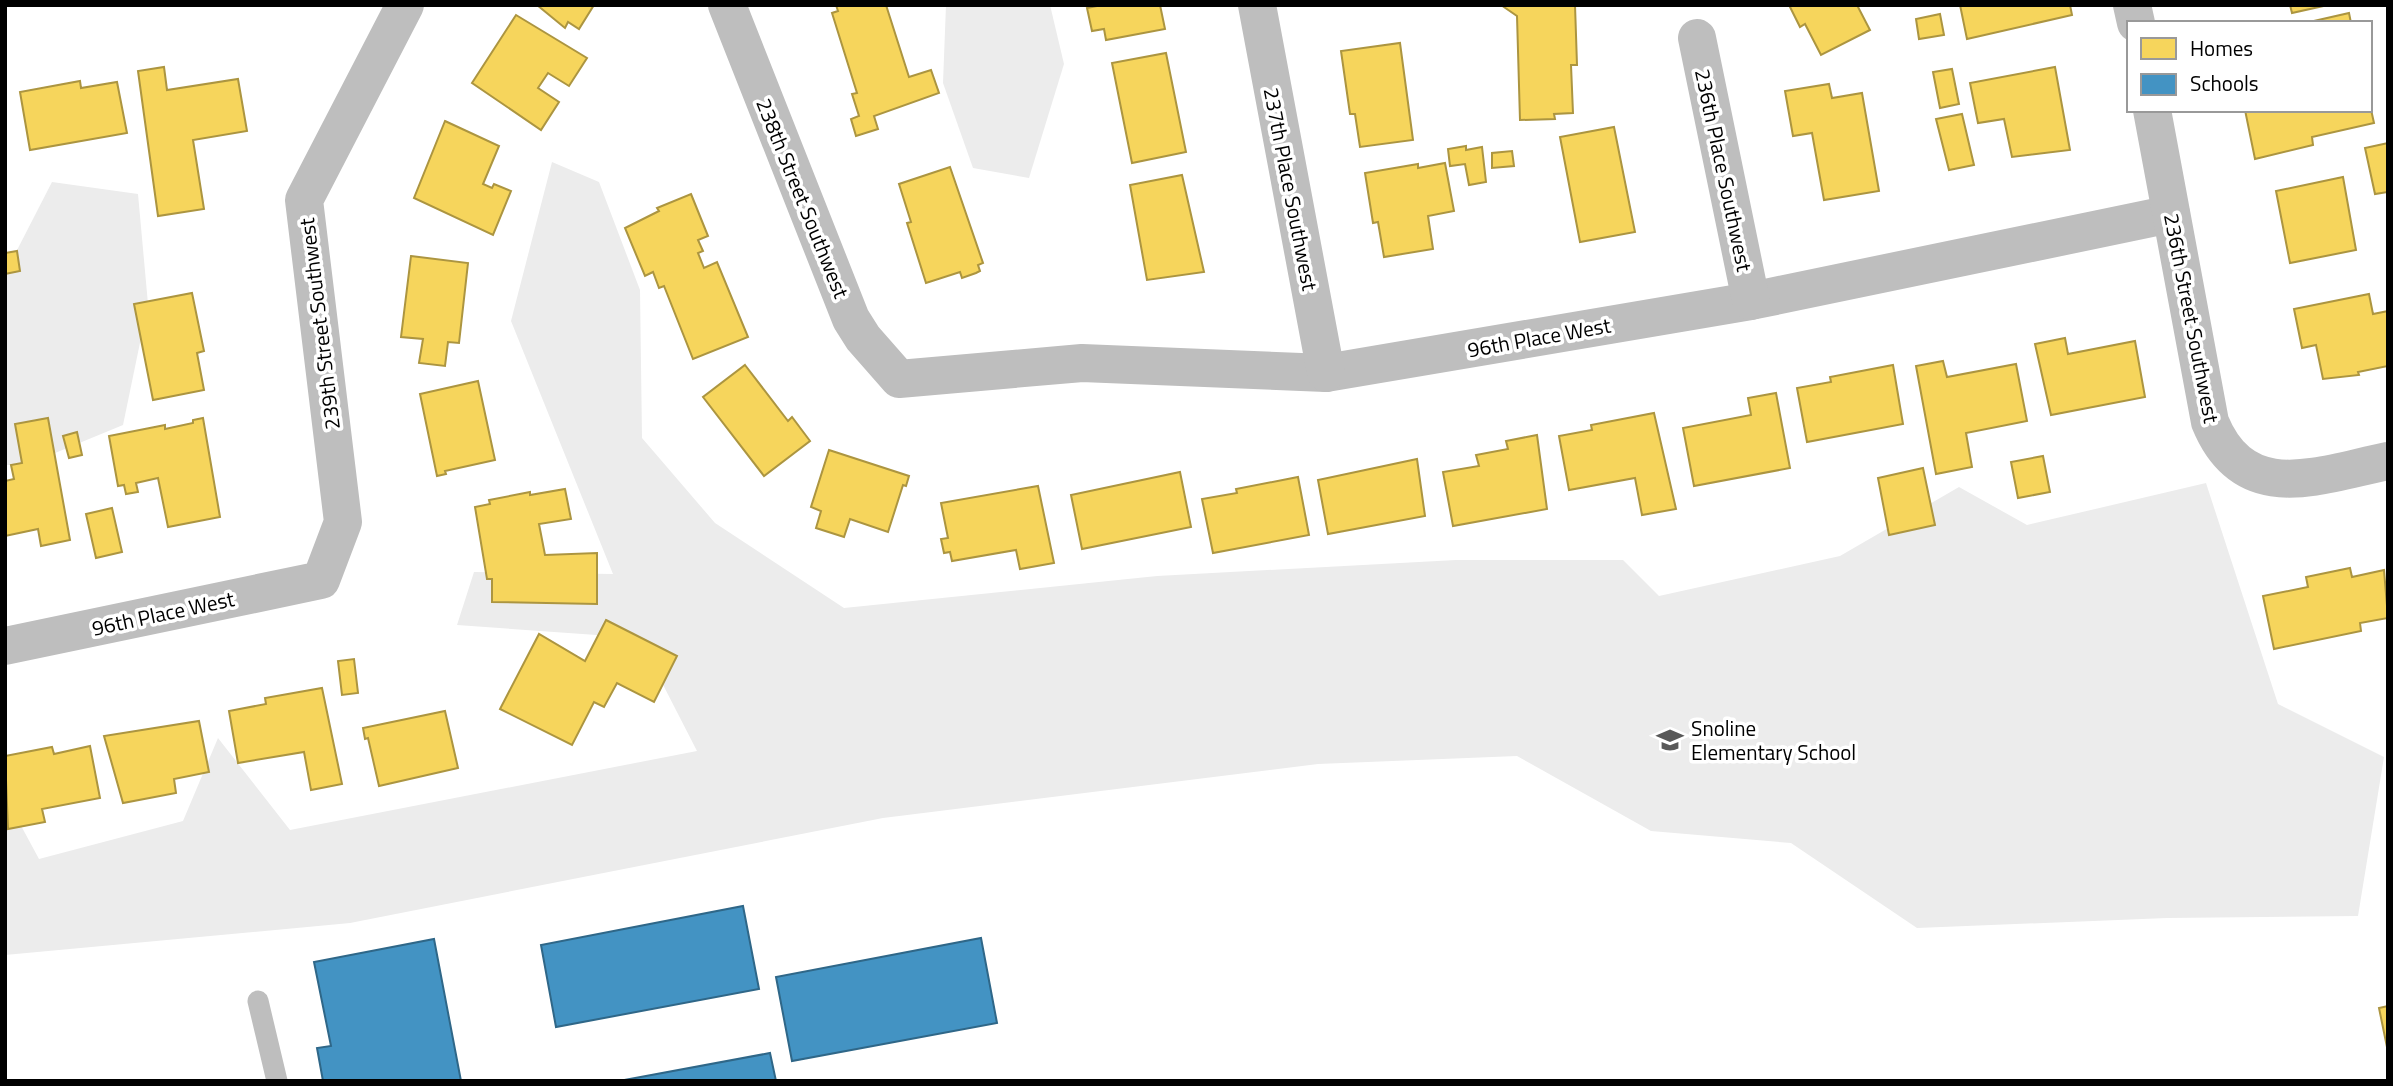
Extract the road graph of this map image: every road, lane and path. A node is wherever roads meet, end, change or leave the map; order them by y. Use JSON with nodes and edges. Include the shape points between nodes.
{"nodes":[{"id":1,"x":405,"y":5,"type":"edge"},
{"id":2,"x":727,"y":5,"type":"edge"},
{"id":3,"x":1256,"y":5,"type":"edge"},
{"id":4,"x":1697,"y":38,"type":"dead end"},
{"id":5,"x":2152,"y":112,"type":"edge"},
{"id":6,"x":2171,"y":214,"type":"junction"},
{"id":7,"x":1751,"y":301,"type":"junction"},
{"id":8,"x":1326,"y":373,"type":"junction"},
{"id":9,"x":899,"y":379,"type":"joint"},
{"id":10,"x":2388,"y":460,"type":"edge"},
{"id":11,"x":321,"y":580,"type":"joint"},
{"id":12,"x":5,"y":646,"type":"edge"},
{"id":13,"x":258,"y":1001,"type":"dead end"},
{"id":14,"x":277,"y":1081,"type":"edge"}],
"edges":[{"from":1,"to":11,"type":"street","name":"239th Street Southwest","via":[[304,200],[342,522]]},
{"from":2,"to":9,"type":"street","name":"238th Street Southwest","via":[[851,319]]},
{"from":3,"to":8,"type":"street","name":"237th Place Southwest"},
{"from":4,"to":7,"type":"street","name":"236th Place Southwest"},
{"from":5,"to":6,"type":"street","name":"236th Street Southwest"},
{"from":6,"to":7,"type":"street","name":"96th Place West"},
{"from":6,"to":10,"type":"street","name":"236th Street Southwest","via":[[2210,422],[2220,446],[2261,477],[2289,481]]},
{"from":7,"to":8,"type":"street","name":"96th Place West"},
{"from":8,"to":9,"type":"street","name":"96th Place West","via":[[1082,363]]},
{"from":11,"to":12,"type":"street","name":"96th Place West"},
{"from":13,"to":14,"type":"lane"}]}
